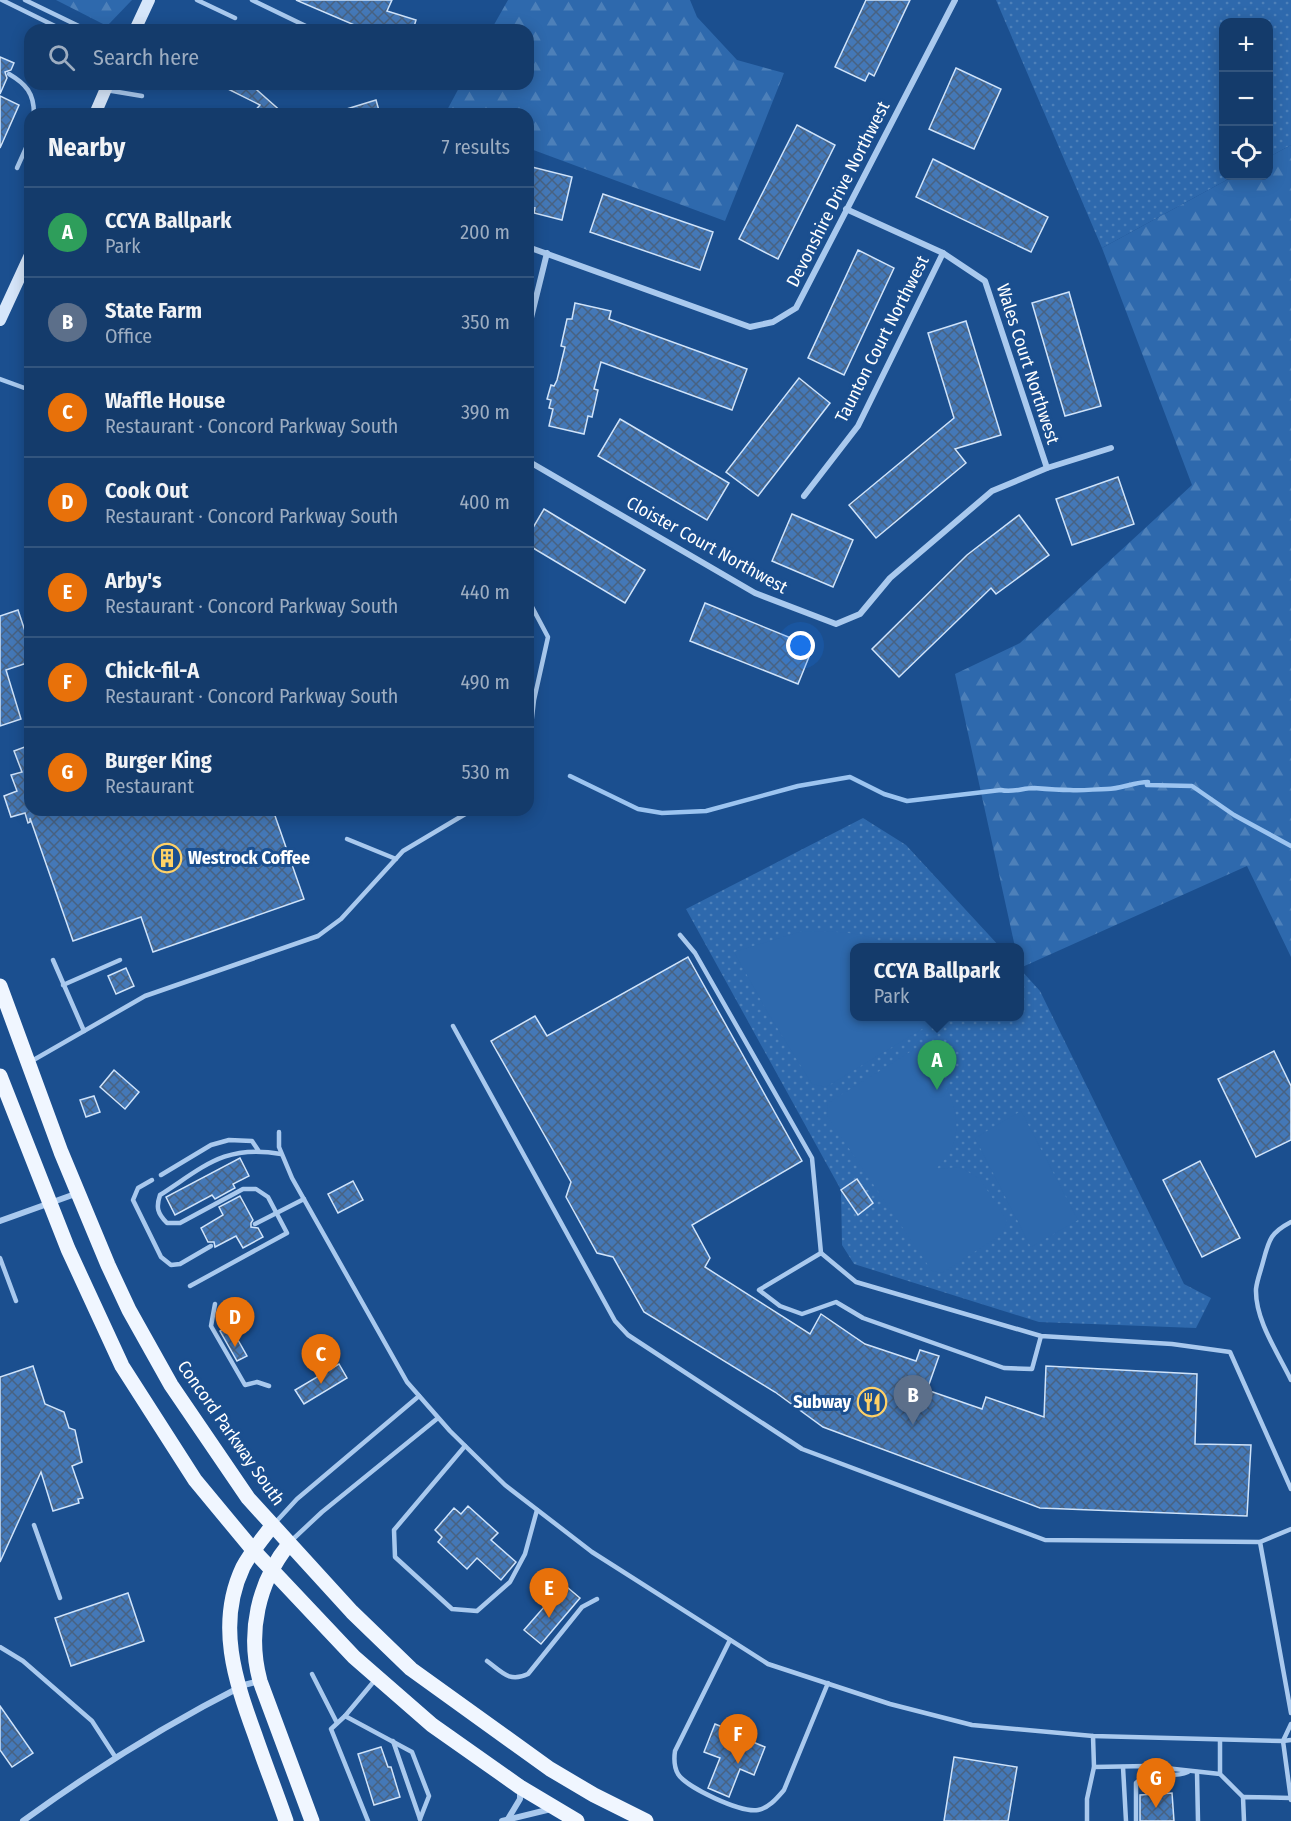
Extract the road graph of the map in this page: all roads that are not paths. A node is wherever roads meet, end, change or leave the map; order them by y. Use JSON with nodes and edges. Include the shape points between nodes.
{"nodes":[{"id":1,"x":2,"y":0,"type":"edge"},
{"id":2,"x":26,"y":0,"type":"edge"},
{"id":3,"x":149,"y":0,"type":"edge"},
{"id":4,"x":197,"y":0,"type":"edge"},
{"id":5,"x":252,"y":0,"type":"edge"},
{"id":6,"x":955,"y":0,"type":"edge"},
{"id":7,"x":235,"y":18,"type":"dead end"},
{"id":8,"x":51,"y":24,"type":"edge"},
{"id":9,"x":75,"y":24,"type":"edge"},
{"id":10,"x":138,"y":24,"type":"edge"},
{"id":11,"x":302,"y":24,"type":"edge"},
{"id":12,"x":9,"y":74,"type":"dead end"},
{"id":13,"x":24,"y":83,"type":"edge"},
{"id":14,"x":28,"y":90,"type":"edge"},
{"id":15,"x":106,"y":90,"type":"edge"},
{"id":16,"x":119,"y":90,"type":"edge"},
{"id":17,"x":142,"y":96,"type":"dead end"},
{"id":18,"x":33,"y":108,"type":"edge"},
{"id":19,"x":98,"y":108,"type":"edge"},
{"id":20,"x":24,"y":151,"type":"edge"},
{"id":21,"x":16,"y":168,"type":"dead end"},
{"id":22,"x":846,"y":209,"type":"junction"},
{"id":23,"x":534,"y":249,"type":"edge"},
{"id":24,"x":547,"y":253,"type":"junction"},
{"id":25,"x":943,"y":253,"type":"junction"},
{"id":26,"x":24,"y":268,"type":"edge"},
{"id":27,"x":534,"y":306,"type":"edge"},
{"id":28,"x":0,"y":320,"type":"edge"},
{"id":29,"x":0,"y":379,"type":"edge"},
{"id":30,"x":24,"y":388,"type":"edge"},
{"id":31,"x":1111,"y":448,"type":"dead end"},
{"id":32,"x":534,"y":464,"type":"edge"},
{"id":33,"x":1047,"y":468,"type":"junction"},
{"id":34,"x":804,"y":496,"type":"dead end"},
{"id":35,"x":534,"y":611,"type":"edge"},
{"id":36,"x":534,"y":700,"type":"edge"},
{"id":37,"x":462,"y":816,"type":"edge"},
{"id":38,"x":348,"y":838,"type":"dead end"},
{"id":39,"x":396,"y":858,"type":"junction"},
{"id":40,"x":680,"y":935,"type":"dead end"},
{"id":41,"x":52,"y":960,"type":"dead end"},
{"id":42,"x":120,"y":960,"type":"dead end"},
{"id":43,"x":63,"y":985,"type":"junction"},
{"id":44,"x":0,"y":986,"type":"edge"},
{"id":45,"x":453,"y":1026,"type":"dead end"},
{"id":46,"x":84,"y":1031,"type":"junction"},
{"id":47,"x":29,"y":1063,"type":"junction"},
{"id":48,"x":0,"y":1076,"type":"edge"},
{"id":49,"x":279,"y":1132,"type":"dead end"},
{"id":50,"x":258,"y":1150,"type":"junction"},
{"id":51,"x":281,"y":1154,"type":"junction"},
{"id":52,"x":162,"y":1175,"type":"dead end"},
{"id":53,"x":152,"y":1180,"type":"dead end"},
{"id":54,"x":78,"y":1193,"type":"junction"},
{"id":55,"x":304,"y":1199,"type":"junction"},
{"id":56,"x":51,"y":1205,"type":"junction"},
{"id":57,"x":276,"y":1213,"type":"junction"},
{"id":58,"x":1,"y":1219,"type":"edge"},
{"id":59,"x":1291,"y":1222,"type":"edge"},
{"id":60,"x":255,"y":1224,"type":"dead end"},
{"id":61,"x":210,"y":1246,"type":"dead end"},
{"id":62,"x":821,"y":1253,"type":"junction"},
{"id":63,"x":0,"y":1258,"type":"edge"},
{"id":64,"x":190,"y":1286,"type":"dead end"},
{"id":65,"x":16,"y":1301,"type":"dead end"},
{"id":66,"x":215,"y":1304,"type":"dead end"},
{"id":67,"x":1041,"y":1336,"type":"junction"},
{"id":68,"x":1291,"y":1380,"type":"edge"},
{"id":69,"x":270,"y":1386,"type":"dead end"},
{"id":70,"x":419,"y":1396,"type":"junction"},
{"id":71,"x":438,"y":1418,"type":"junction"},
{"id":72,"x":465,"y":1446,"type":"junction"},
{"id":73,"x":1291,"y":1489,"type":"edge"},
{"id":74,"x":537,"y":1510,"type":"junction"},
{"id":75,"x":34,"y":1525,"type":"dead end"},
{"id":76,"x":272,"y":1526,"type":"junction"},
{"id":77,"x":1291,"y":1530,"type":"edge"},
{"id":78,"x":1260,"y":1542,"type":"junction"},
{"id":79,"x":289,"y":1544,"type":"junction"},
{"id":80,"x":253,"y":1550,"type":"junction"},
{"id":81,"x":272,"y":1571,"type":"junction"},
{"id":82,"x":60,"y":1598,"type":"dead end"},
{"id":83,"x":597,"y":1599,"type":"dead end"},
{"id":84,"x":730,"y":1640,"type":"junction"},
{"id":85,"x":0,"y":1647,"type":"edge"},
{"id":86,"x":487,"y":1661,"type":"dead end"},
{"id":87,"x":312,"y":1674,"type":"dead end"},
{"id":88,"x":377,"y":1678,"type":"junction"},
{"id":89,"x":260,"y":1680,"type":"junction"},
{"id":90,"x":828,"y":1683,"type":"junction"},
{"id":91,"x":238,"y":1688,"type":"junction"},
{"id":92,"x":1291,"y":1713,"type":"edge"},
{"id":93,"x":345,"y":1716,"type":"junction"},
{"id":94,"x":337,"y":1723,"type":"junction"},
{"id":95,"x":1291,"y":1724,"type":"edge"},
{"id":96,"x":1093,"y":1736,"type":"junction"},
{"id":97,"x":1220,"y":1740,"type":"junction"},
{"id":98,"x":1291,"y":1740,"type":"edge"},
{"id":99,"x":393,"y":1741,"type":"junction"},
{"id":100,"x":1283,"y":1741,"type":"junction"},
{"id":101,"x":116,"y":1758,"type":"junction"},
{"id":102,"x":1094,"y":1767,"type":"junction"},
{"id":103,"x":1124,"y":1767,"type":"junction"},
{"id":104,"x":1190,"y":1771,"type":"junction"},
{"id":105,"x":1197,"y":1772,"type":"junction"},
{"id":106,"x":1220,"y":1774,"type":"junction"},
{"id":107,"x":520,"y":1787,"type":"junction"},
{"id":108,"x":1243,"y":1797,"type":"junction"},
{"id":109,"x":1291,"y":1799,"type":"edge"},
{"id":110,"x":555,"y":1808,"type":"junction"},
{"id":111,"x":420,"y":1820,"type":"edge"},
{"id":112,"x":505,"y":1820,"type":"edge"},
{"id":113,"x":23,"y":1821,"type":"edge"},
{"id":114,"x":286,"y":1821,"type":"edge"},
{"id":115,"x":312,"y":1821,"type":"edge"},
{"id":116,"x":368,"y":1821,"type":"edge"},
{"id":117,"x":577,"y":1821,"type":"edge"},
{"id":118,"x":646,"y":1821,"type":"edge"},
{"id":119,"x":1087,"y":1821,"type":"edge"},
{"id":120,"x":1126,"y":1821,"type":"edge"},
{"id":121,"x":1136,"y":1821,"type":"edge"},
{"id":122,"x":1198,"y":1821,"type":"edge"},
{"id":123,"x":1244,"y":1821,"type":"edge"}],
"edges":[{"from":1,"to":8,"type":"lane"},
{"from":2,"to":9,"type":"lane"},
{"from":3,"to":10,"type":"main road"},
{"from":4,"to":7,"type":"lane"},
{"from":5,"to":11,"type":"lane"},
{"from":6,"to":22,"type":"street","name":"Devonshire Drive Northwest"},
{"from":12,"to":13,"type":"lane"},
{"from":14,"to":18,"type":"lane"},
{"from":15,"to":19,"type":"main road"},
{"from":16,"to":17,"type":"lane"},
{"from":20,"to":21,"type":"lane"},
{"from":22,"to":24,"type":"street","name":"Devonshire Drive Northwest","via":[[796,308],[773,322],[750,327]]},
{"from":22,"to":25,"type":"street","name":"Wales Court Northwest"},
{"from":23,"to":24,"type":"street","name":"Devonshire Drive Northwest"},
{"from":24,"to":27,"type":"street"},
{"from":25,"to":33,"type":"street","name":"Wales Court Northwest","via":[[985,281]]},
{"from":25,"to":34,"type":"street","name":"Taunton Court Northwest","via":[[858,426]]},
{"from":26,"to":28,"type":"main road"},
{"from":29,"to":30,"type":"lane"},
{"from":31,"to":33,"type":"street","name":"Cloister Court Northwest"},
{"from":32,"to":33,"type":"street","name":"Cloister Court Northwest","via":[[755,593],[836,624],[860,614],[890,578],[992,492]]},
{"from":35,"to":36,"type":"lane","via":[[548,637]]},
{"from":37,"to":39,"type":"lane"},
{"from":38,"to":39,"type":"lane"},
{"from":39,"to":46,"type":"lane","via":[[341,919],[318,936],[145,996]]},
{"from":40,"to":62,"type":"lane","via":[[695,952],[812,1158]]},
{"from":41,"to":43,"type":"lane"},
{"from":42,"to":43,"type":"lane"},
{"from":43,"to":46,"type":"lane"},
{"from":44,"to":47,"type":"main road","name":"Concord Parkway South"},
{"from":45,"to":78,"type":"lane","via":[[615,1321],[628,1335],[800,1447],[1045,1540]]},
{"from":46,"to":47,"type":"lane"},
{"from":47,"to":54,"type":"main road","name":"Concord Parkway South"},
{"from":48,"to":56,"type":"main road"},
{"from":49,"to":51,"type":"lane"},
{"from":50,"to":51,"type":"lane"},
{"from":50,"to":52,"type":"lane","via":[[252,1141],[229,1140],[211,1145]]},
{"from":50,"to":57,"type":"lane","via":[[218,1157],[160,1195],[159,1215],[167,1223],[180,1223],[243,1189],[256,1189],[268,1197]]},
{"from":51,"to":55,"type":"lane"},
{"from":53,"to":61,"type":"lane","via":[[138,1188],[133,1200],[161,1257],[171,1265],[180,1264]]},
{"from":54,"to":56,"type":"street"},
{"from":54,"to":76,"type":"main road","name":"Concord Parkway South","via":[[129,1310],[171,1385],[248,1498]]},
{"from":55,"to":57,"type":"lane"},
{"from":55,"to":70,"type":"lane","via":[[406,1382]]},
{"from":56,"to":58,"type":"street"},
{"from":56,"to":80,"type":"main road","via":[[122,1366],[195,1480]]},
{"from":57,"to":60,"type":"lane"},
{"from":57,"to":64,"type":"lane","via":[[287,1233]]},
{"from":59,"to":68,"type":"lane","via":[[1269,1240],[1256,1288],[1265,1328]]},
{"from":62,"to":67,"type":"lane","via":[[856,1282]]},
{"from":62,"to":67,"type":"lane","via":[[759,1290],[780,1306],[802,1314],[836,1302],[863,1318],[1004,1368],[1032,1370]]},
{"from":63,"to":65,"type":"lane"},
{"from":66,"to":69,"type":"lane","via":[[211,1326],[245,1385],[257,1382]]},
{"from":67,"to":73,"type":"lane","via":[[1172,1344],[1230,1352]]},
{"from":70,"to":71,"type":"lane"},
{"from":70,"to":76,"type":"lane","via":[[297,1499]]},
{"from":71,"to":72,"type":"lane"},
{"from":71,"to":79,"type":"lane","via":[[322,1512]]},
{"from":72,"to":74,"type":"lane"},
{"from":72,"to":74,"type":"lane","via":[[394,1530],[395,1557],[452,1609],[477,1611],[510,1582],[525,1554]]},
{"from":74,"to":84,"type":"lane","via":[[592,1552]]},
{"from":75,"to":82,"type":"lane"},
{"from":76,"to":79,"type":"main road","name":"Concord Parkway South"},
{"from":76,"to":80,"type":"main road"},
{"from":77,"to":78,"type":"lane"},
{"from":78,"to":92,"type":"lane"},
{"from":79,"to":81,"type":"main road"},
{"from":79,"to":118,"type":"main road","name":"Concord Parkway South","via":[[411,1669],[550,1769]]},
{"from":80,"to":81,"type":"main road"},
{"from":80,"to":91,"type":"main road","via":[[238,1581],[232,1612],[231,1653]]},
{"from":81,"to":88,"type":"main road"},
{"from":81,"to":89,"type":"main road","via":[[255,1621],[254,1649]]},
{"from":83,"to":86,"type":"lane","via":[[582,1606],[528,1674],[518,1679],[508,1677]]},
{"from":84,"to":90,"type":"lane","via":[[768,1664]]},
{"from":84,"to":90,"type":"lane","via":[[675,1750],[674,1762],[685,1782],[717,1798],[745,1810],[759,1810],[773,1803],[784,1790]]},
{"from":85,"to":101,"type":"lane","via":[[23,1661],[92,1721]]},
{"from":87,"to":94,"type":"lane"},
{"from":88,"to":93,"type":"lane"},
{"from":88,"to":107,"type":"main road","via":[[432,1725]]},
{"from":89,"to":91,"type":"street"},
{"from":89,"to":115,"type":"main road"},
{"from":90,"to":96,"type":"lane","via":[[972,1725]]},
{"from":91,"to":101,"type":"street"},
{"from":91,"to":114,"type":"main road"},
{"from":93,"to":94,"type":"lane"},
{"from":93,"to":99,"type":"lane"},
{"from":94,"to":116,"type":"lane","via":[[331,1729]]},
{"from":95,"to":100,"type":"lane"},
{"from":96,"to":97,"type":"lane"},
{"from":96,"to":102,"type":"lane"},
{"from":97,"to":100,"type":"lane"},
{"from":97,"to":106,"type":"lane"},
{"from":98,"to":100,"type":"lane"},
{"from":99,"to":111,"type":"lane"},
{"from":99,"to":111,"type":"lane","via":[[412,1752],[429,1796]]},
{"from":100,"to":109,"type":"lane"},
{"from":101,"to":113,"type":"street"},
{"from":102,"to":103,"type":"lane"},
{"from":102,"to":119,"type":"lane","via":[[1086,1799]]},
{"from":103,"to":104,"type":"lane"},
{"from":103,"to":120,"type":"lane"},
{"from":104,"to":105,"type":"lane"},
{"from":104,"to":121,"type":"lane","via":[[1144,1776],[1136,1783]]},
{"from":105,"to":106,"type":"lane"},
{"from":105,"to":122,"type":"lane"},
{"from":106,"to":108,"type":"lane"},
{"from":107,"to":110,"type":"main road"},
{"from":107,"to":112,"type":"street","via":[[520,1799],[513,1814]]},
{"from":108,"to":109,"type":"lane"},
{"from":108,"to":123,"type":"lane"},
{"from":110,"to":112,"type":"street"},
{"from":110,"to":117,"type":"main road"}]}
